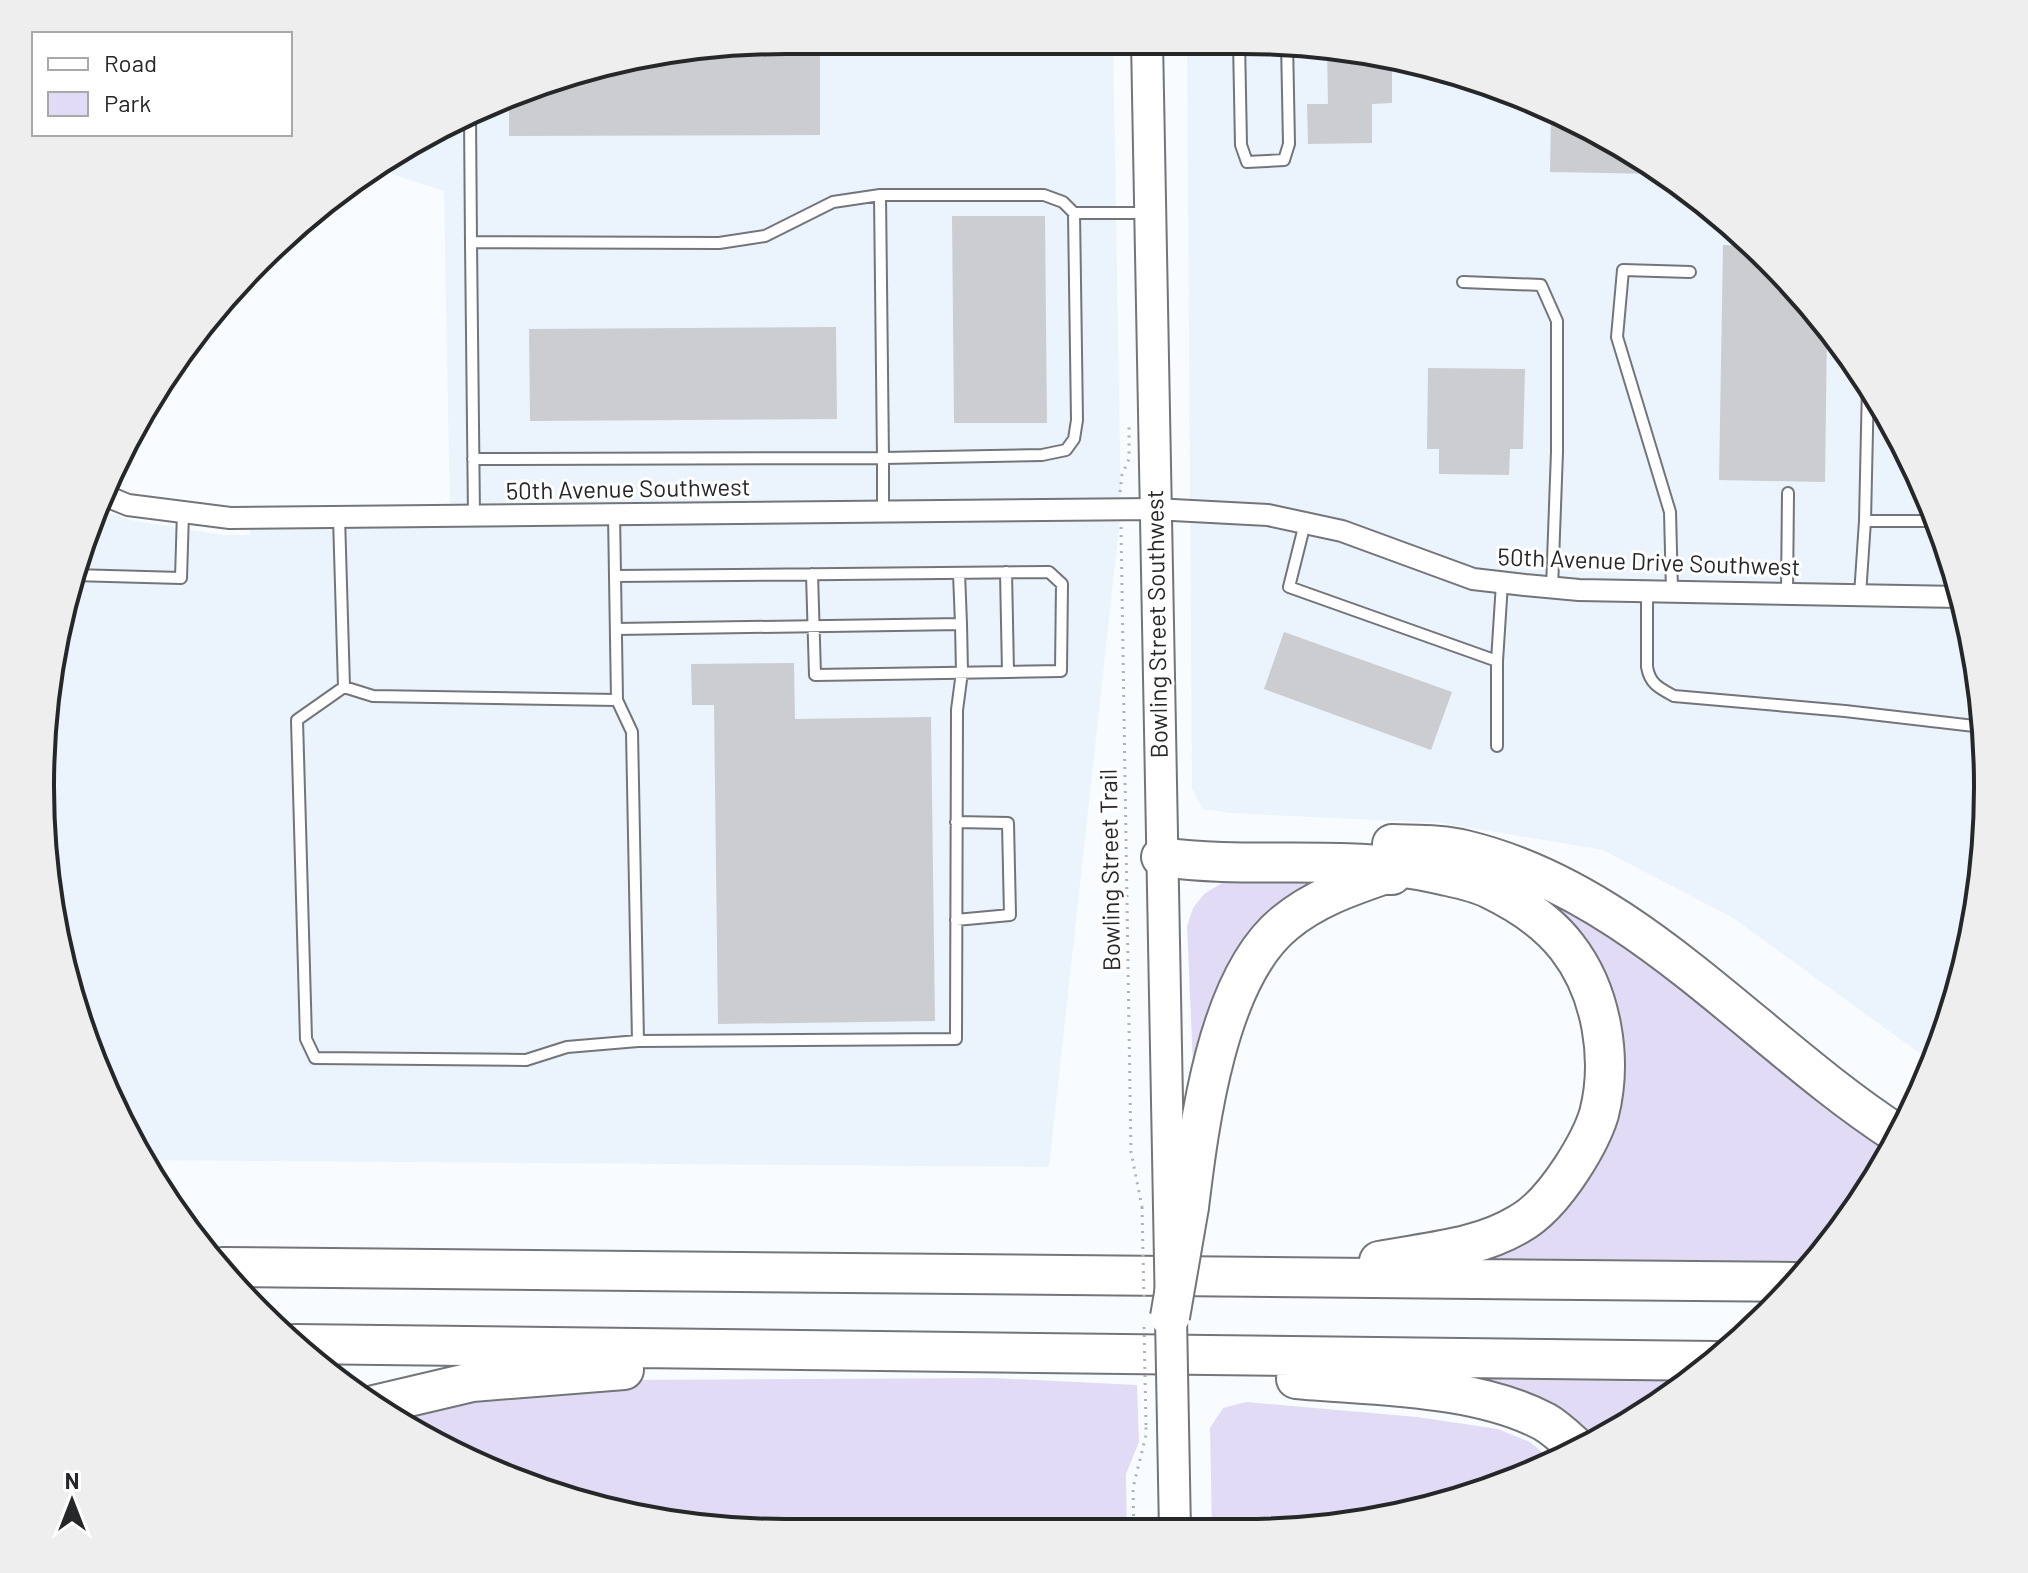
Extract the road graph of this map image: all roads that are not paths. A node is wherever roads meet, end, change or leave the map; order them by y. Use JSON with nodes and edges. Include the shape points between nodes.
{"nodes":[{"id":1,"x":1147,"y":54,"type":"edge"},
{"id":2,"x":1239,"y":54,"type":"edge"},
{"id":3,"x":1287,"y":56,"type":"edge"},
{"id":4,"x":470,"y":127,"type":"edge"},
{"id":5,"x":880,"y":195,"type":"junction"},
{"id":6,"x":1074,"y":213,"type":"junction"},
{"id":7,"x":1149,"y":213,"type":"junction"},
{"id":8,"x":471,"y":242,"type":"junction"},
{"id":9,"x":1690,"y":272,"type":"dead end"},
{"id":10,"x":1463,"y":282,"type":"dead end"},
{"id":11,"x":1868,"y":406,"type":"edge"},
{"id":12,"x":883,"y":458,"type":"junction"},
{"id":13,"x":473,"y":459,"type":"junction"},
{"id":14,"x":1788,"y":493,"type":"dead end"},
{"id":15,"x":113,"y":499,"type":"edge"},
{"id":16,"x":1154,"y":509,"type":"junction"},
{"id":17,"x":183,"y":512,"type":"junction"},
{"id":18,"x":883,"y":512,"type":"junction"},
{"id":19,"x":614,"y":514,"type":"junction"},
{"id":20,"x":474,"y":516,"type":"junction"},
{"id":21,"x":339,"y":517,"type":"junction"},
{"id":22,"x":1865,"y":521,"type":"junction"},
{"id":23,"x":1924,"y":521,"type":"edge"},
{"id":24,"x":1305,"y":523,"type":"junction"},
{"id":25,"x":1006,"y":572,"type":"junction"},
{"id":26,"x":959,"y":573,"type":"junction"},
{"id":27,"x":812,"y":574,"type":"junction"},
{"id":28,"x":86,"y":575,"type":"edge"},
{"id":29,"x":615,"y":576,"type":"junction"},
{"id":30,"x":1502,"y":583,"type":"junction"},
{"id":31,"x":1552,"y":588,"type":"junction"},
{"id":32,"x":1647,"y":591,"type":"junction"},
{"id":33,"x":1672,"y":591,"type":"junction"},
{"id":34,"x":1787,"y":594,"type":"junction"},
{"id":35,"x":1860,"y":595,"type":"junction"},
{"id":36,"x":1949,"y":597,"type":"edge"},
{"id":37,"x":961,"y":624,"type":"junction"},
{"id":38,"x":814,"y":627,"type":"junction"},
{"id":39,"x":616,"y":629,"type":"junction"},
{"id":40,"x":1497,"y":661,"type":"junction"},
{"id":41,"x":962,"y":672,"type":"junction"},
{"id":42,"x":1008,"y":672,"type":"junction"},
{"id":43,"x":344,"y":687,"type":"junction"},
{"id":44,"x":617,"y":700,"type":"junction"},
{"id":45,"x":1971,"y":726,"type":"edge"},
{"id":46,"x":1497,"y":746,"type":"dead end"},
{"id":47,"x":956,"y":822,"type":"junction"},
{"id":48,"x":1161,"y":857,"type":"junction"},
{"id":49,"x":1455,"y":878,"type":"junction"},
{"id":50,"x":956,"y":920,"type":"junction"},
{"id":51,"x":638,"y":1041,"type":"junction"},
{"id":52,"x":1889,"y":1128,"type":"edge"},
{"id":53,"x":1167,"y":1207,"type":"junction"},
{"id":54,"x":221,"y":1251,"type":"edge"},
{"id":55,"x":234,"y":1267,"type":"edge"},
{"id":56,"x":383,"y":1268,"type":"junction"},
{"id":57,"x":1295,"y":1277,"type":"junction"},
{"id":58,"x":1780,"y":1282,"type":"edge"},
{"id":59,"x":1170,"y":1317,"type":"joint"},
{"id":60,"x":313,"y":1344,"type":"edge"},
{"id":61,"x":863,"y":1351,"type":"junction"},
{"id":62,"x":986,"y":1352,"type":"junction"},
{"id":63,"x":1696,"y":1361,"type":"edge"},
{"id":64,"x":389,"y":1402,"type":"edge"},
{"id":65,"x":1569,"y":1441,"type":"edge"},
{"id":66,"x":1173,"y":1519,"type":"edge"}],
"edges":[{"from":1,"to":7,"type":"main road","name":"Bowling Street Southwest"},
{"from":2,"to":3,"type":"lane","via":[[1241,145],[1247,162],[1284,160],[1289,144]]},
{"from":4,"to":8,"type":"lane"},
{"from":5,"to":6,"type":"lane","via":[[1044,195]]},
{"from":5,"to":8,"type":"lane","via":[[833,202],[765,236],[719,243]]},
{"from":5,"to":12,"type":"lane"},
{"from":6,"to":7,"type":"lane"},
{"from":6,"to":12,"type":"lane","via":[[1077,420],[1066,450]]},
{"from":7,"to":16,"type":"main road","name":"Bowling Street Southwest"},
{"from":8,"to":13,"type":"lane"},
{"from":9,"to":33,"type":"lane","via":[[1623,270],[1617,337],[1670,512]]},
{"from":10,"to":31,"type":"lane","via":[[1541,285],[1557,321]]},
{"from":11,"to":22,"type":"lane"},
{"from":12,"to":13,"type":"lane"},
{"from":12,"to":18,"type":"lane"},
{"from":13,"to":20,"type":"lane"},
{"from":14,"to":34,"type":"lane"},
{"from":15,"to":17,"type":"street","name":"50th Avenue Southwest"},
{"from":16,"to":18,"type":"street","name":"50th Avenue Southwest"},
{"from":16,"to":24,"type":"street","name":"50th Avenue Drive Southwest","via":[[1268,515]]},
{"from":16,"to":48,"type":"main road","name":"Bowling Street Southwest"},
{"from":17,"to":21,"type":"street","name":"50th Avenue Southwest","via":[[230,518]]},
{"from":17,"to":28,"type":"lane","via":[[181,578]]},
{"from":18,"to":19,"type":"street","name":"50th Avenue Southwest"},
{"from":19,"to":20,"type":"street","name":"50th Avenue Southwest"},
{"from":19,"to":29,"type":"lane"},
{"from":20,"to":21,"type":"street","name":"50th Avenue Southwest"},
{"from":21,"to":43,"type":"lane"},
{"from":22,"to":23,"type":"lane"},
{"from":22,"to":35,"type":"lane"},
{"from":24,"to":30,"type":"street","name":"50th Avenue Drive Southwest","via":[[1342,531],[1473,579]]},
{"from":24,"to":40,"type":"lane","via":[[1289,587]]},
{"from":25,"to":26,"type":"lane"},
{"from":25,"to":42,"type":"lane"},
{"from":25,"to":42,"type":"lane","via":[[1049,572],[1062,584],[1061,671]]},
{"from":26,"to":27,"type":"lane"},
{"from":26,"to":37,"type":"lane"},
{"from":27,"to":29,"type":"lane"},
{"from":27,"to":38,"type":"lane"},
{"from":29,"to":39,"type":"lane"},
{"from":30,"to":31,"type":"street","name":"50th Avenue Drive Southwest"},
{"from":30,"to":40,"type":"lane"},
{"from":31,"to":32,"type":"street","name":"50th Avenue Drive Southwest"},
{"from":32,"to":33,"type":"street","name":"50th Avenue Drive Southwest"},
{"from":32,"to":45,"type":"lane","via":[[1649,678],[1674,696]]},
{"from":33,"to":34,"type":"street","name":"50th Avenue Drive Southwest"},
{"from":34,"to":35,"type":"street","name":"50th Avenue Drive Southwest"},
{"from":35,"to":36,"type":"street","name":"50th Avenue Drive Southwest"},
{"from":37,"to":38,"type":"lane"},
{"from":37,"to":41,"type":"lane"},
{"from":38,"to":39,"type":"lane"},
{"from":38,"to":41,"type":"lane","via":[[815,675]]},
{"from":39,"to":44,"type":"lane"},
{"from":40,"to":46,"type":"lane"},
{"from":41,"to":42,"type":"lane"},
{"from":41,"to":47,"type":"lane"},
{"from":43,"to":44,"type":"lane","via":[[373,696]]},
{"from":43,"to":51,"type":"lane","via":[[297,720],[306,1039],[315,1058],[526,1060],[567,1047]]},
{"from":44,"to":51,"type":"lane","via":[[632,732]]},
{"from":47,"to":50,"type":"lane"},
{"from":47,"to":50,"type":"lane","via":[[1008,823],[1010,915]]},
{"from":48,"to":49,"type":"highway","via":[[1205,863],[1402,865]]},
{"from":48,"to":52,"type":"highway","via":[[1206,849],[1367,842],[1462,849],[1517,866],[1567,888],[1642,937]]},
{"from":48,"to":53,"type":"main road","name":"Bowling Street Southwest"},
{"from":49,"to":53,"type":"highway","via":[[1383,875],[1331,893],[1283,924],[1260,950],[1226,1017],[1201,1124]]},
{"from":49,"to":57,"type":"highway","via":[[1487,887],[1545,924],[1584,975],[1602,1028],[1605,1071],[1588,1144],[1558,1190],[1520,1224],[1472,1244]]},
{"from":50,"to":51,"type":"lane","via":[[956,1039]]},
{"from":53,"to":59,"type":"highway","bridge":true},
{"from":54,"to":56,"type":"highway"},
{"from":55,"to":56,"type":"highway"},
{"from":56,"to":57,"type":"highway"},
{"from":57,"to":58,"type":"highway"},
{"from":59,"to":66,"type":"main road","bridge":true,"via":[[1159,1425]]},
{"from":60,"to":61,"type":"highway"},
{"from":61,"to":62,"type":"highway"},
{"from":61,"to":64,"type":"highway","via":[[472,1382]]},
{"from":62,"to":63,"type":"highway"},
{"from":62,"to":65,"type":"highway","via":[[1440,1392],[1499,1402],[1547,1423]]}]}
